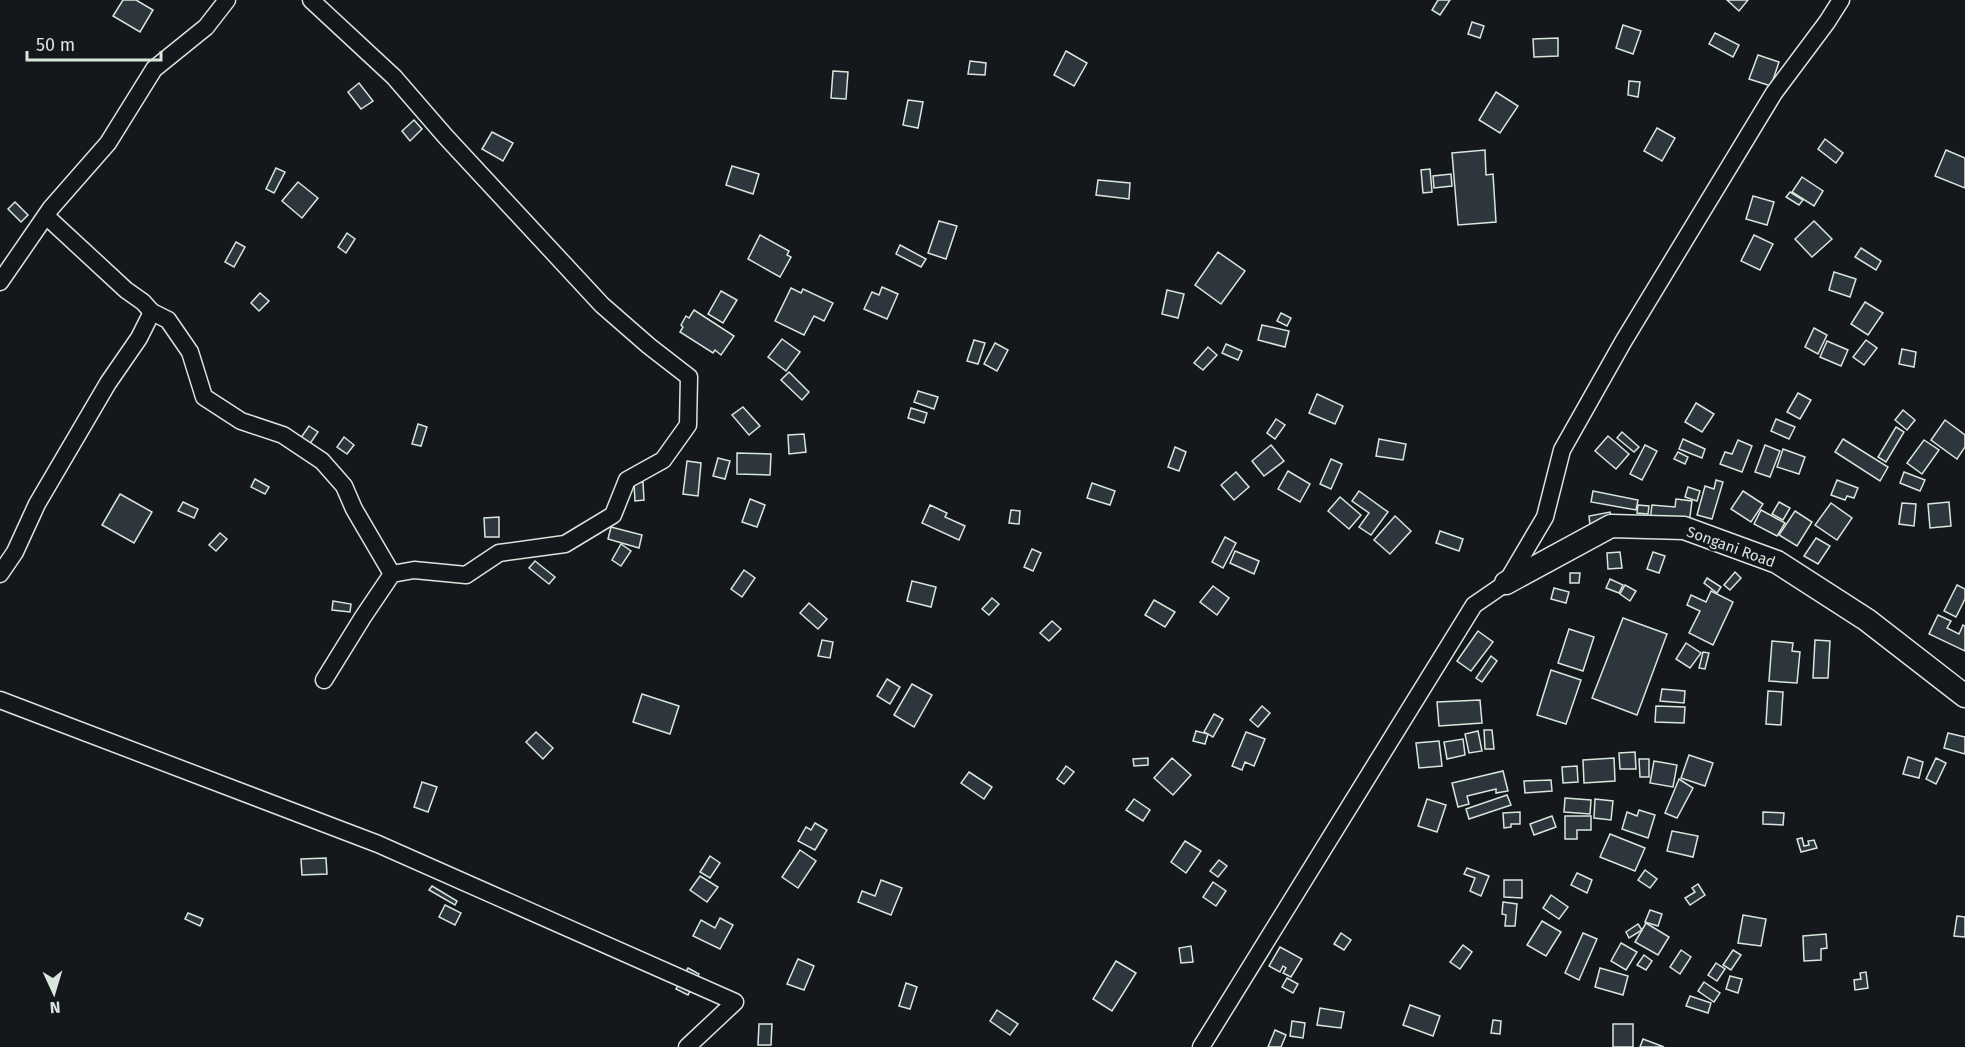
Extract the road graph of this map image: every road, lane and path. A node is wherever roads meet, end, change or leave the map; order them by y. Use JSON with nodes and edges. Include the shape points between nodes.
{"nodes":[{"id":1,"x":227,"y":0,"type":"edge"},
{"id":2,"x":311,"y":0,"type":"edge"},
{"id":3,"x":1841,"y":0,"type":"edge"},
{"id":4,"x":46,"y":216,"type":"junction"},
{"id":5,"x":0,"y":282,"type":"edge"},
{"id":6,"x":152,"y":312,"type":"junction"},
{"id":7,"x":0,"y":574,"type":"edge"},
{"id":8,"x":392,"y":574,"type":"junction"},
{"id":9,"x":1506,"y":583,"type":"junction"},
{"id":10,"x":324,"y":680,"type":"dead end"},
{"id":11,"x":1965,"y":696,"type":"edge"},
{"id":12,"x":0,"y":700,"type":"edge"},
{"id":13,"x":687,"y":1047,"type":"edge"},
{"id":14,"x":1202,"y":1047,"type":"edge"}],
"edges":[{"from":1,"to":4,"type":"street","via":[[206,27],[154,69],[108,143]]},
{"from":2,"to":8,"type":"street","via":[[394,77],[602,305],[689,376],[688,425],[663,460],[627,480],[613,515],[565,544],[499,553],[466,575],[414,570]]},
{"from":3,"to":9,"type":"street","via":[[1774,93],[1623,342],[1562,450],[1545,517]]},
{"from":4,"to":5,"type":"street"},
{"from":4,"to":6,"type":"street"},
{"from":6,"to":7,"type":"street","via":[[37,504]]},
{"from":6,"to":8,"type":"street","via":[[168,320],[190,352],[204,397],[241,421],[283,435],[322,461],[344,486]]},
{"from":8,"to":10,"type":"street"},
{"from":9,"to":11,"type":"street","name":"Songani Road","via":[[1611,526],[1684,528],[1777,562],[1867,620]]},
{"from":9,"to":14,"type":"street","via":[[1474,605]]},
{"from":12,"to":13,"type":"street","via":[[378,844],[735,1002]]}]}
